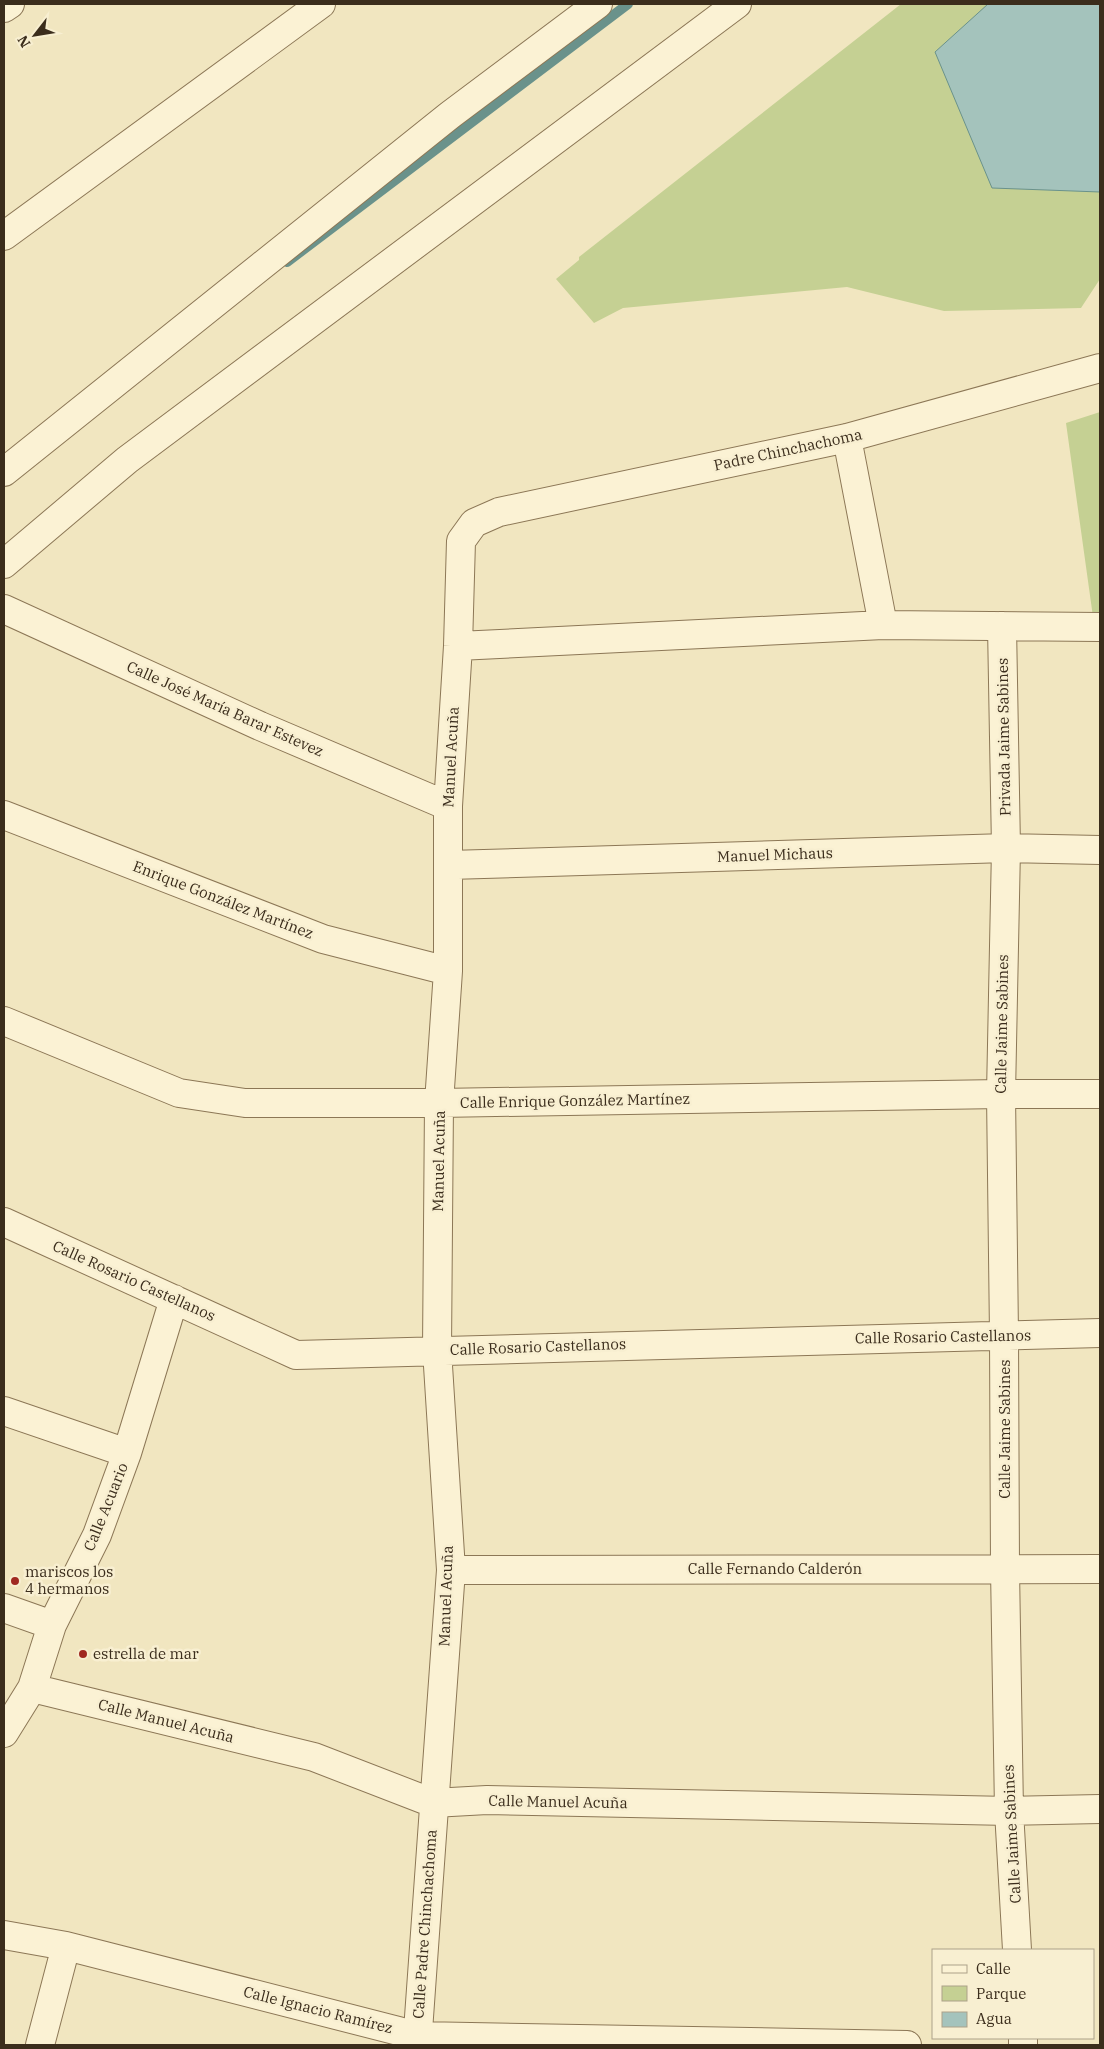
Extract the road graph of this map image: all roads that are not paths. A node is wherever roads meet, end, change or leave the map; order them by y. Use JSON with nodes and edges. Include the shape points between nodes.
{"nodes":[{"id":1,"x":10,"y":4,"type":"edge"},
{"id":2,"x":321,"y":4,"type":"edge"},
{"id":3,"x":598,"y":4,"type":"edge"},
{"id":4,"x":737,"y":4,"type":"edge"},
{"id":5,"x":4,"y":8,"type":"edge"},
{"id":6,"x":4,"y":236,"type":"edge"},
{"id":7,"x":1100,"y":368,"type":"edge"},
{"id":8,"x":847,"y":438,"type":"junction"},
{"id":9,"x":4,"y":472,"type":"edge"},
{"id":10,"x":474,"y":523,"type":"joint"},
{"id":11,"x":4,"y":564,"type":"edge"},
{"id":12,"x":4,"y":610,"type":"edge"},
{"id":13,"x":883,"y":625,"type":"junction"},
{"id":14,"x":1002,"y":626,"type":"junction"},
{"id":15,"x":1100,"y":627,"type":"edge"},
{"id":16,"x":458,"y":646,"type":"junction"},
{"id":17,"x":448,"y":806,"type":"junction"},
{"id":18,"x":4,"y":815,"type":"edge"},
{"id":19,"x":1006,"y":848,"type":"junction"},
{"id":20,"x":1100,"y":850,"type":"edge"},
{"id":21,"x":449,"y":865,"type":"junction"},
{"id":22,"x":448,"y":971,"type":"junction"},
{"id":23,"x":4,"y":1021,"type":"edge"},
{"id":24,"x":1000,"y":1094,"type":"junction"},
{"id":25,"x":1100,"y":1094,"type":"edge"},
{"id":26,"x":440,"y":1103,"type":"junction"},
{"id":27,"x":4,"y":1222,"type":"edge"},
{"id":28,"x":174,"y":1299,"type":"junction"},
{"id":29,"x":1100,"y":1333,"type":"edge"},
{"id":30,"x":1004,"y":1335,"type":"junction"},
{"id":31,"x":437,"y":1350,"type":"junction"},
{"id":32,"x":4,"y":1411,"type":"edge"},
{"id":33,"x":128,"y":1453,"type":"junction"},
{"id":34,"x":1005,"y":1569,"type":"junction"},
{"id":35,"x":1100,"y":1569,"type":"edge"},
{"id":36,"x":451,"y":1570,"type":"junction"},
{"id":37,"x":4,"y":1608,"type":"edge"},
{"id":38,"x":52,"y":1625,"type":"junction"},
{"id":39,"x":32,"y":1688,"type":"junction"},
{"id":40,"x":4,"y":1733,"type":"edge"},
{"id":41,"x":433,"y":1803,"type":"junction"},
{"id":42,"x":1100,"y":1809,"type":"edge"},
{"id":43,"x":1009,"y":1811,"type":"junction"},
{"id":44,"x":4,"y":1935,"type":"edge"},
{"id":45,"x":66,"y":1946,"type":"junction"},
{"id":46,"x":1018,"y":1949,"type":"edge"},
{"id":47,"x":417,"y":2041,"type":"edge"},
{"id":48,"x":40,"y":2045,"type":"edge"},
{"id":49,"x":907,"y":2045,"type":"edge"}],
"edges":[{"from":1,"to":5,"type":"street"},
{"from":2,"to":6,"type":"street"},
{"from":3,"to":9,"type":"street","via":[[450,115]]},
{"from":4,"to":11,"type":"street","via":[[127,460]]},
{"from":7,"to":8,"type":"street","name":"Padre Chinchachoma"},
{"from":8,"to":10,"type":"street","name":"Padre Chinchachoma","via":[[499,512]]},
{"from":8,"to":13,"type":"street"},
{"from":10,"to":16,"type":"street","name":"Manuel Acuña","via":[[461,541]]},
{"from":12,"to":17,"type":"street","name":"Calle José María Barar Estevez","via":[[260,726]]},
{"from":13,"to":14,"type":"street"},
{"from":13,"to":16,"type":"street"},
{"from":14,"to":15,"type":"street"},
{"from":14,"to":19,"type":"street","name":"Privada Jaime Sabines"},
{"from":16,"to":17,"type":"street","name":"Manuel Acuña"},
{"from":17,"to":21,"type":"street","name":"Manuel Acuña"},
{"from":18,"to":22,"type":"street","name":"Enrique González Martínez","via":[[322,939]]},
{"from":19,"to":20,"type":"street","name":"Manuel Michaus"},
{"from":19,"to":21,"type":"street","name":"Manuel Michaus"},
{"from":19,"to":24,"type":"street","name":"Calle Jaime Sabines"},
{"from":21,"to":22,"type":"street","name":"Manuel Acuña"},
{"from":22,"to":26,"type":"street","name":"Manuel Acuña"},
{"from":23,"to":26,"type":"street","name":"Calle Enrique González Martínez","via":[[179,1093],[245,1103]]},
{"from":24,"to":25,"type":"street","name":"Calle Enrique González Martínez"},
{"from":24,"to":26,"type":"street","name":"Calle Enrique González Martínez"},
{"from":24,"to":30,"type":"street","name":"Calle Jaime Sabines"},
{"from":26,"to":31,"type":"street","name":"Manuel Acuña"},
{"from":27,"to":28,"type":"street","name":"Calle Rosario Castellanos"},
{"from":28,"to":31,"type":"street","name":"Calle Rosario Castellanos","via":[[296,1355]]},
{"from":28,"to":33,"type":"street","name":"Calle Acuario"},
{"from":29,"to":30,"type":"street","name":"Calle Rosario Castellanos"},
{"from":30,"to":31,"type":"street","name":"Calle Rosario Castellanos"},
{"from":30,"to":34,"type":"street","name":"Calle Jaime Sabines"},
{"from":31,"to":36,"type":"street","name":"Manuel Acuña"},
{"from":32,"to":33,"type":"street"},
{"from":33,"to":38,"type":"street","name":"Calle Acuario","via":[[97,1535]]},
{"from":34,"to":35,"type":"street","name":"Calle Fernando Calderón"},
{"from":34,"to":36,"type":"street","name":"Calle Fernando Calderón"},
{"from":34,"to":43,"type":"street","name":"Calle Jaime Sabines"},
{"from":36,"to":41,"type":"street","name":"Manuel Acuña"},
{"from":37,"to":38,"type":"street"},
{"from":38,"to":39,"type":"street","name":"Calle Acuario"},
{"from":39,"to":40,"type":"street","name":"Calle Acuario"},
{"from":39,"to":41,"type":"street","name":"Calle Manuel Acuña","via":[[314,1756]]},
{"from":41,"to":43,"type":"street","name":"Calle Manuel Acuña","via":[[497,1801]]},
{"from":41,"to":47,"type":"street","name":"Calle Padre Chinchachoma"},
{"from":42,"to":43,"type":"street","name":"Calle Manuel Acuña"},
{"from":43,"to":46,"type":"street","name":"Calle Jaime Sabines"},
{"from":44,"to":45,"type":"street","name":"Calle Ignacio Ramírez"},
{"from":45,"to":47,"type":"street","name":"Calle Ignacio Ramírez"},
{"from":45,"to":48,"type":"street"},
{"from":47,"to":49,"type":"street","name":"Calle Ignacio Ramírez"}]}
